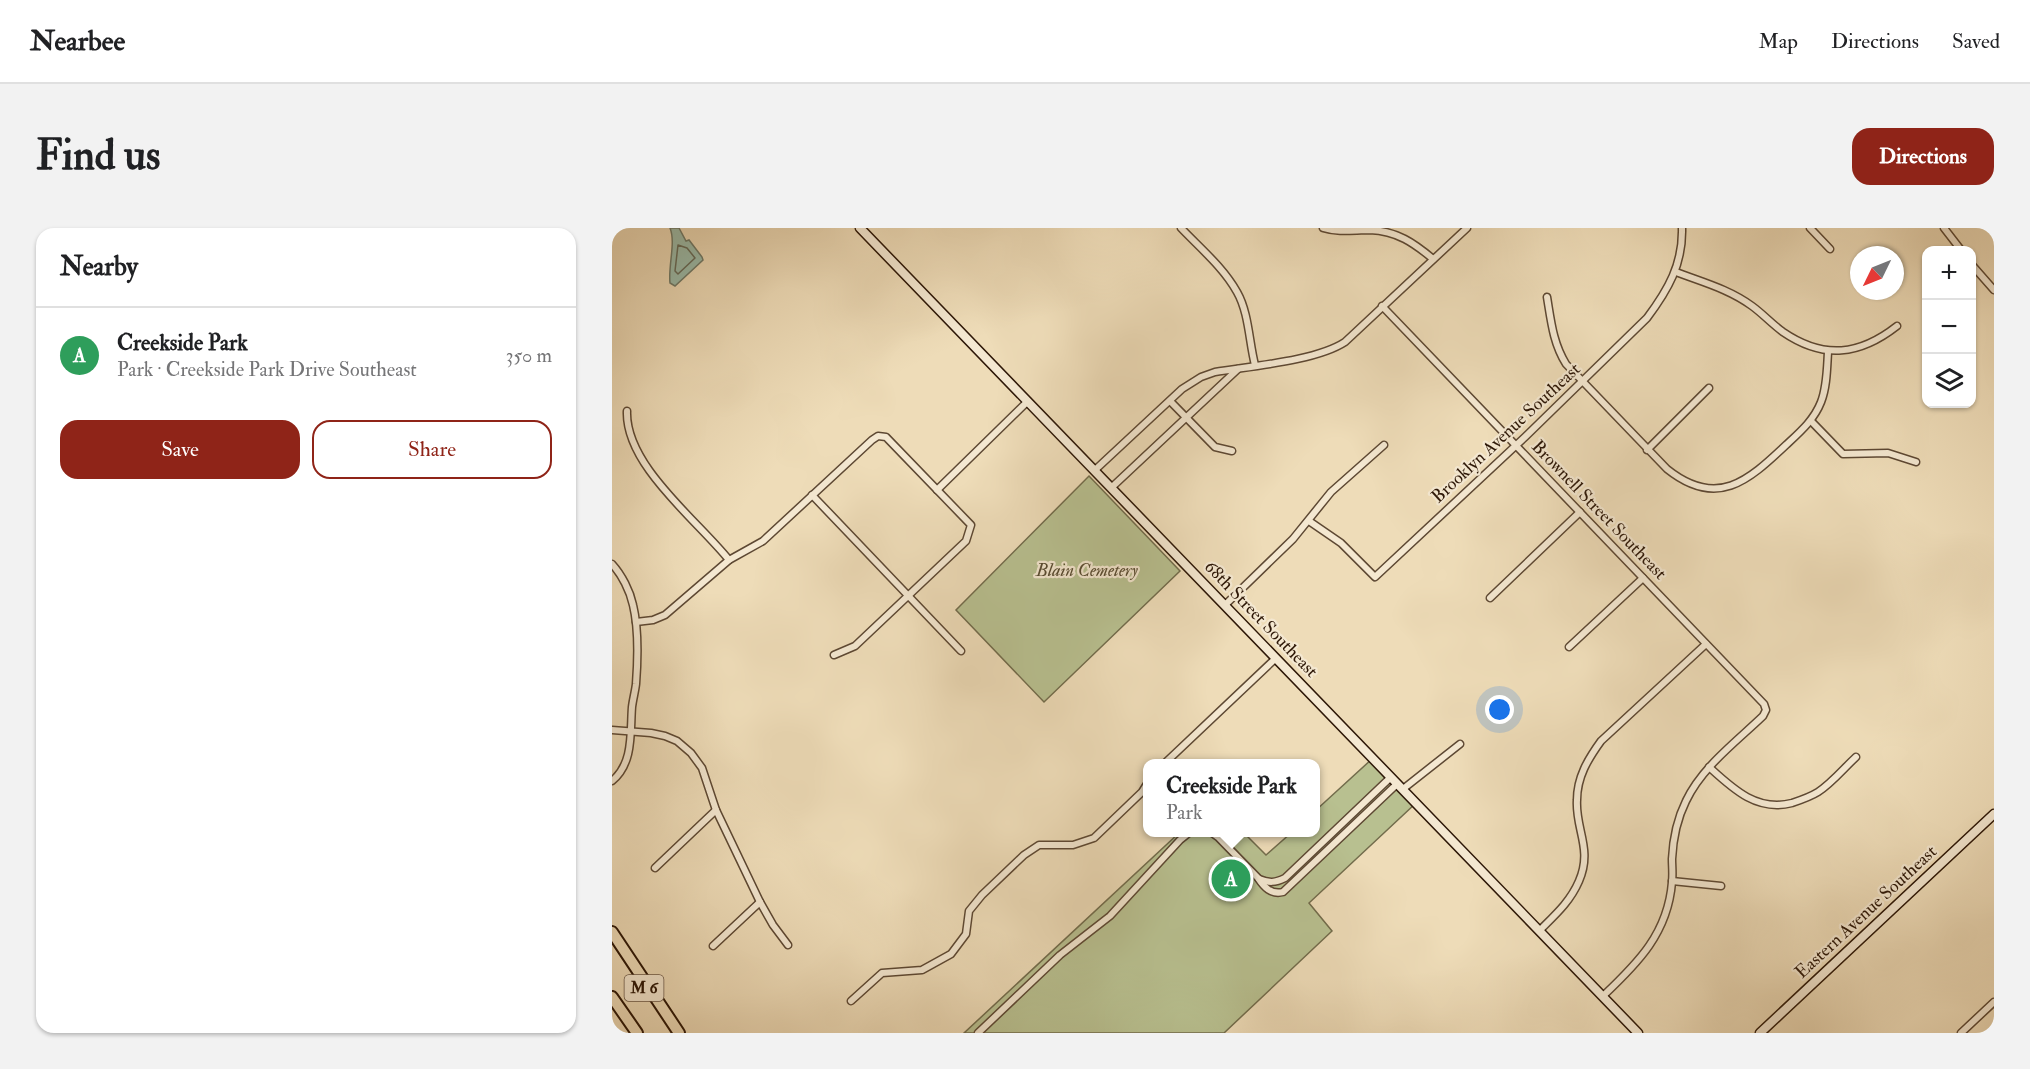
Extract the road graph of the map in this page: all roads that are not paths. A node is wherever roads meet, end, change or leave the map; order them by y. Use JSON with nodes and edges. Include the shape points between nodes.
{"nodes":[{"id":1,"x":860,"y":228,"type":"edge"},
{"id":2,"x":1181,"y":228,"type":"edge"},
{"id":3,"x":1323,"y":228,"type":"edge"},
{"id":4,"x":1467,"y":228,"type":"edge"},
{"id":5,"x":1682,"y":228,"type":"edge"},
{"id":6,"x":1810,"y":228,"type":"edge"},
{"id":7,"x":1944,"y":228,"type":"edge"},
{"id":8,"x":1958,"y":246,"type":"edge"},
{"id":9,"x":1830,"y":249,"type":"dead end"},
{"id":10,"x":1433,"y":259,"type":"junction"},
{"id":11,"x":1976,"y":270,"type":"edge"},
{"id":12,"x":1676,"y":272,"type":"junction"},
{"id":13,"x":1993,"y":287,"type":"edge"},
{"id":14,"x":1547,"y":297,"type":"dead end"},
{"id":15,"x":1382,"y":306,"type":"junction"},
{"id":16,"x":1898,"y":326,"type":"dead end"},
{"id":17,"x":1828,"y":352,"type":"junction"},
{"id":18,"x":1255,"y":365,"type":"junction"},
{"id":19,"x":1239,"y":368,"type":"junction"},
{"id":20,"x":1583,"y":382,"type":"junction"},
{"id":21,"x":1709,"y":388,"type":"dead end"},
{"id":22,"x":1170,"y":400,"type":"junction"},
{"id":23,"x":1028,"y":401,"type":"junction"},
{"id":24,"x":627,"y":411,"type":"dead end"},
{"id":25,"x":1186,"y":417,"type":"junction"},
{"id":26,"x":1811,"y":421,"type":"junction"},
{"id":27,"x":1384,"y":445,"type":"dead end"},
{"id":28,"x":1516,"y":445,"type":"junction"},
{"id":29,"x":1647,"y":450,"type":"junction"},
{"id":30,"x":1232,"y":451,"type":"dead end"},
{"id":31,"x":1916,"y":462,"type":"dead end"},
{"id":32,"x":1095,"y":470,"type":"junction"},
{"id":33,"x":1111,"y":488,"type":"junction"},
{"id":34,"x":937,"y":490,"type":"junction"},
{"id":35,"x":812,"y":495,"type":"junction"},
{"id":36,"x":1580,"y":512,"type":"junction"},
{"id":37,"x":1309,"y":521,"type":"junction"},
{"id":38,"x":729,"y":560,"type":"junction"},
{"id":39,"x":612,"y":564,"type":"edge"},
{"id":40,"x":1643,"y":578,"type":"junction"},
{"id":41,"x":909,"y":595,"type":"junction"},
{"id":42,"x":1490,"y":598,"type":"dead end"},
{"id":43,"x":1225,"y":605,"type":"junction"},
{"id":44,"x":636,"y":622,"type":"junction"},
{"id":45,"x":1706,"y":644,"type":"junction"},
{"id":46,"x":1569,"y":647,"type":"dead end"},
{"id":47,"x":961,"y":651,"type":"dead end"},
{"id":48,"x":834,"y":655,"type":"dead end"},
{"id":49,"x":1276,"y":658,"type":"junction"},
{"id":50,"x":612,"y":730,"type":"edge"},
{"id":51,"x":632,"y":732,"type":"junction"},
{"id":52,"x":1460,"y":744,"type":"dead end"},
{"id":53,"x":1856,"y":757,"type":"dead end"},
{"id":54,"x":1169,"y":759,"type":"edge"},
{"id":55,"x":1710,"y":767,"type":"junction"},
{"id":56,"x":1391,"y":777,"type":"junction"},
{"id":57,"x":612,"y":781,"type":"edge"},
{"id":58,"x":1400,"y":786,"type":"junction"},
{"id":59,"x":1143,"y":790,"type":"edge"},
{"id":60,"x":716,"y":810,"type":"junction"},
{"id":61,"x":1994,"y":814,"type":"edge"},
{"id":62,"x":1184,"y":837,"type":"edge"},
{"id":63,"x":1218,"y":837,"type":"edge"},
{"id":64,"x":655,"y":868,"type":"dead end"},
{"id":65,"x":1258,"y":878,"type":"junction"},
{"id":66,"x":1672,"y":881,"type":"junction"},
{"id":67,"x":1721,"y":886,"type":"dead end"},
{"id":68,"x":760,"y":902,"type":"junction"},
{"id":69,"x":1539,"y":931,"type":"junction"},
{"id":70,"x":612,"y":932,"type":"edge"},
{"id":71,"x":612,"y":943,"type":"edge"},
{"id":72,"x":788,"y":945,"type":"dead end"},
{"id":73,"x":713,"y":946,"type":"dead end"},
{"id":74,"x":1603,"y":996,"type":"junction"},
{"id":75,"x":612,"y":997,"type":"edge"},
{"id":76,"x":851,"y":1001,"type":"dead end"},
{"id":77,"x":612,"y":1002,"type":"edge"},
{"id":78,"x":1994,"y":1002,"type":"edge"},
{"id":79,"x":636,"y":1033,"type":"edge"},
{"id":80,"x":677,"y":1033,"type":"edge"},
{"id":81,"x":978,"y":1033,"type":"edge"},
{"id":82,"x":1638,"y":1033,"type":"edge"},
{"id":83,"x":1760,"y":1033,"type":"edge"},
{"id":84,"x":1961,"y":1033,"type":"edge"}],
"edges":[{"from":1,"to":23,"type":"main road","name":"68th Street Southeast"},
{"from":2,"to":18,"type":"street","via":[[1238,292]]},
{"from":3,"to":10,"type":"street","via":[[1395,234],[1416,244]]},
{"from":4,"to":10,"type":"street"},
{"from":5,"to":12,"type":"street","name":"Brooklyn Avenue Southeast"},
{"from":6,"to":9,"type":"street"},
{"from":7,"to":8,"type":"street"},
{"from":10,"to":15,"type":"street"},
{"from":11,"to":13,"type":"street"},
{"from":12,"to":17,"type":"street","via":[[1729,292],[1783,332]]},
{"from":12,"to":20,"type":"street","name":"Brooklyn Avenue Southeast","via":[[1647,318]]},
{"from":14,"to":20,"type":"street","via":[[1557,350]]},
{"from":15,"to":18,"type":"street","via":[[1334,349]]},
{"from":15,"to":28,"type":"street","name":"Brownell Street Southeast"},
{"from":16,"to":17,"type":"street","via":[[1863,347]]},
{"from":17,"to":26,"type":"street","via":[[1822,401]]},
{"from":18,"to":19,"type":"street"},
{"from":19,"to":22,"type":"street","via":[[1201,377]]},
{"from":19,"to":25,"type":"street"},
{"from":20,"to":28,"type":"street","name":"Brooklyn Avenue Southeast"},
{"from":20,"to":29,"type":"street"},
{"from":21,"to":29,"type":"street"},
{"from":22,"to":25,"type":"street"},
{"from":22,"to":32,"type":"street"},
{"from":23,"to":32,"type":"main road","name":"68th Street Southeast"},
{"from":23,"to":34,"type":"street"},
{"from":24,"to":38,"type":"street","via":[[639,455],[652,476]]},
{"from":25,"to":30,"type":"street","via":[[1215,447]]},
{"from":25,"to":33,"type":"street"},
{"from":26,"to":29,"type":"street","via":[[1754,474],[1728,486],[1700,487],[1679,479]]},
{"from":26,"to":31,"type":"street","via":[[1843,454],[1888,453]]},
{"from":27,"to":37,"type":"street","via":[[1331,492]]},
{"from":28,"to":36,"type":"street","name":"Brownell Street Southeast"},
{"from":28,"to":37,"type":"street","name":"Brooklyn Avenue Southeast","via":[[1375,577],[1341,543]]},
{"from":32,"to":33,"type":"main road","name":"68th Street Southeast"},
{"from":33,"to":43,"type":"main road","name":"68th Street Southeast"},
{"from":34,"to":35,"type":"street","via":[[886,437],[878,436]]},
{"from":34,"to":41,"type":"street","via":[[971,525],[966,541]]},
{"from":35,"to":38,"type":"street","via":[[763,541]]},
{"from":35,"to":41,"type":"street"},
{"from":36,"to":40,"type":"street","name":"Brownell Street Southeast"},
{"from":36,"to":42,"type":"street"},
{"from":37,"to":43,"type":"street"},
{"from":38,"to":44,"type":"street","via":[[665,615]]},
{"from":39,"to":44,"type":"street","via":[[626,584]]},
{"from":40,"to":45,"type":"street","name":"Brownell Street Southeast"},
{"from":40,"to":46,"type":"street"},
{"from":41,"to":47,"type":"street"},
{"from":41,"to":48,"type":"street","via":[[855,646]]},
{"from":43,"to":49,"type":"main road","name":"68th Street Southeast"},
{"from":44,"to":51,"type":"street"},
{"from":45,"to":55,"type":"street","name":"Brownell Street Southeast","via":[[1753,691],[1766,710]]},
{"from":45,"to":69,"type":"street","via":[[1601,741],[1590,757],[1576,802],[1583,837],[1583,870],[1569,901]]},
{"from":49,"to":54,"type":"street"},
{"from":49,"to":56,"type":"main road","name":"68th Street Southeast"},
{"from":50,"to":51,"type":"street"},
{"from":51,"to":57,"type":"street","via":[[626,760]]},
{"from":51,"to":60,"type":"street","via":[[665,736],[691,753],[702,768]]},
{"from":52,"to":58,"type":"street"},
{"from":53,"to":55,"type":"street","via":[[1819,792],[1784,805],[1752,800]]},
{"from":55,"to":66,"type":"street","via":[[1690,793],[1678,821]]},
{"from":56,"to":58,"type":"main road","name":"68th Street Southeast"},
{"from":56,"to":65,"type":"street","via":[[1285,878],[1276,882]]},
{"from":58,"to":65,"type":"street","via":[[1283,892],[1268,890]]},
{"from":58,"to":69,"type":"main road","name":"68th Street Southeast"},
{"from":59,"to":76,"type":"street","via":[[1094,838],[1073,845],[1040,845],[1024,855],[969,911],[966,934],[951,954],[922,970],[882,973]]},
{"from":60,"to":64,"type":"street"},
{"from":60,"to":68,"type":"street"},
{"from":61,"to":83,"type":"main road","name":"Eastern Avenue Southeast"},
{"from":62,"to":81,"type":"street","via":[[1110,916],[1060,955]]},
{"from":63,"to":65,"type":"street"},
{"from":66,"to":67,"type":"street"},
{"from":66,"to":74,"type":"street","via":[[1667,911],[1651,945]]},
{"from":68,"to":72,"type":"street"},
{"from":68,"to":73,"type":"street"},
{"from":69,"to":74,"type":"main road","name":"68th Street Southeast"},
{"from":70,"to":80,"type":"highway"},
{"from":71,"to":80,"type":"highway","number":"M 6"},
{"from":74,"to":82,"type":"main road","name":"68th Street Southeast"},
{"from":75,"to":79,"type":"highway","number":"M 6"},
{"from":77,"to":79,"type":"highway"},
{"from":78,"to":84,"type":"street"}]}
